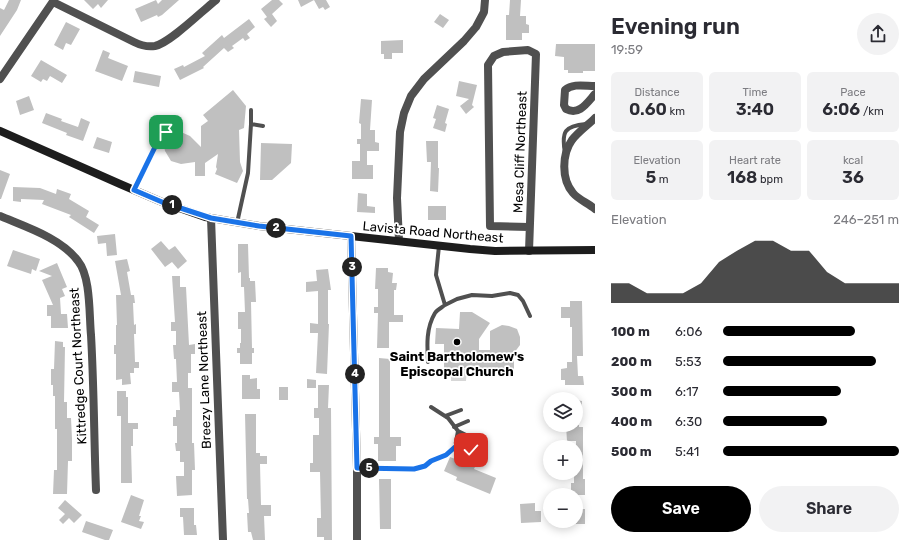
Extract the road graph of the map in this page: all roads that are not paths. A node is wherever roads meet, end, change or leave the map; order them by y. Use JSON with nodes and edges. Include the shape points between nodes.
{"nodes":[{"id":1,"x":216,"y":0,"type":"edge"},
{"id":2,"x":485,"y":0,"type":"edge"},
{"id":3,"x":53,"y":1,"type":"edge"},
{"id":4,"x":0,"y":79,"type":"edge"},
{"id":5,"x":595,"y":86,"type":"edge"},
{"id":6,"x":595,"y":94,"type":"edge"},
{"id":7,"x":251,"y":110,"type":"dead end"},
{"id":8,"x":592,"y":121,"type":"edge"},
{"id":9,"x":252,"y":124,"type":"junction"},
{"id":10,"x":263,"y":126,"type":"dead end"},
{"id":11,"x":0,"y":131,"type":"edge"},
{"id":12,"x":166,"y":132,"type":"dead end"},
{"id":13,"x":134,"y":190,"type":"junction"},
{"id":14,"x":595,"y":209,"type":"edge"},
{"id":15,"x":0,"y":216,"type":"edge"},
{"id":16,"x":211,"y":218,"type":"junction"},
{"id":17,"x":237,"y":223,"type":"junction"},
{"id":18,"x":529,"y":227,"type":"junction"},
{"id":19,"x":351,"y":236,"type":"junction"},
{"id":20,"x":399,"y":242,"type":"junction"},
{"id":21,"x":439,"y":246,"type":"junction"},
{"id":22,"x":595,"y":250,"type":"edge"},
{"id":23,"x":529,"y":251,"type":"junction"},
{"id":24,"x":445,"y":305,"type":"junction"},
{"id":25,"x":530,"y":316,"type":"dead end"},
{"id":26,"x":428,"y":362,"type":"dead end"},
{"id":27,"x":431,"y":407,"type":"dead end"},
{"id":28,"x":461,"y":410,"type":"dead end"},
{"id":29,"x":444,"y":416,"type":"junction"},
{"id":30,"x":468,"y":421,"type":"dead end"},
{"id":31,"x":454,"y":427,"type":"junction"},
{"id":32,"x":458,"y":431,"type":"junction"},
{"id":33,"x":474,"y":439,"type":"dead end"},
{"id":34,"x":455,"y":447,"type":"junction"},
{"id":35,"x":471,"y":450,"type":"dead end"},
{"id":36,"x":357,"y":468,"type":"junction"},
{"id":37,"x":96,"y":490,"type":"dead end"},
{"id":38,"x":223,"y":540,"type":"edge"},
{"id":39,"x":357,"y":540,"type":"edge"}],
"edges":[{"from":1,"to":3,"type":"street","via":[[171,38],[153,46],[143,46],[134,42]]},
{"from":2,"to":20,"type":"street","via":[[484,12],[476,27],[424,79],[411,96],[404,113],[400,132],[397,198]]},
{"from":3,"to":4,"type":"street"},
{"from":5,"to":6,"type":"street","via":[[572,86],[565,90],[566,109],[575,112],[579,110]]},
{"from":7,"to":9,"type":"lane"},
{"from":8,"to":14,"type":"street","via":[[572,140],[565,156],[565,173],[567,184],[573,193]]},
{"from":9,"to":10,"type":"lane"},
{"from":9,"to":17,"type":"lane","via":[[248,173]]},
{"from":11,"to":13,"type":"main road","name":"Lavista Road Northeast"},
{"from":12,"to":13,"type":"lane","via":[[156,145]]},
{"from":13,"to":16,"type":"main road","name":"Lavista Road Northeast"},
{"from":15,"to":37,"type":"street","name":"Kittredge Court Northeast","via":[[43,234],[69,251],[79,262],[85,277],[92,346]]},
{"from":16,"to":17,"type":"main road","name":"Lavista Road Northeast"},
{"from":16,"to":38,"type":"street","name":"Breezy Lane Northeast"},
{"from":17,"to":19,"type":"main road","name":"Lavista Road Northeast"},
{"from":18,"to":18,"type":"street","name":"Mesa Cliff Northeast","via":[[490,226],[488,64],[494,56],[503,52],[528,50],[536,54]]},
{"from":18,"to":23,"type":"street","name":"Mesa Cliff Northeast"},
{"from":19,"to":20,"type":"main road","name":"Lavista Road Northeast"},
{"from":19,"to":36,"type":"street"},
{"from":20,"to":21,"type":"main road","name":"Lavista Road Northeast"},
{"from":21,"to":23,"type":"main road","name":"Lavista Road Northeast"},
{"from":21,"to":24,"type":"lane","via":[[436,275]]},
{"from":22,"to":23,"type":"main road","name":"Lavista Road Northeast"},
{"from":24,"to":25,"type":"lane","via":[[472,295],[492,296],[510,293],[518,295]]},
{"from":24,"to":26,"type":"lane","via":[[435,312],[430,326],[427,340]]},
{"from":27,"to":29,"type":"lane"},
{"from":28,"to":29,"type":"lane"},
{"from":29,"to":31,"type":"lane"},
{"from":30,"to":31,"type":"lane"},
{"from":31,"to":32,"type":"lane"},
{"from":32,"to":33,"type":"lane"},
{"from":32,"to":34,"type":"lane"},
{"from":34,"to":35,"type":"lane"},
{"from":34,"to":36,"type":"lane","via":[[446,455],[414,469]]},
{"from":36,"to":39,"type":"street"}]}
